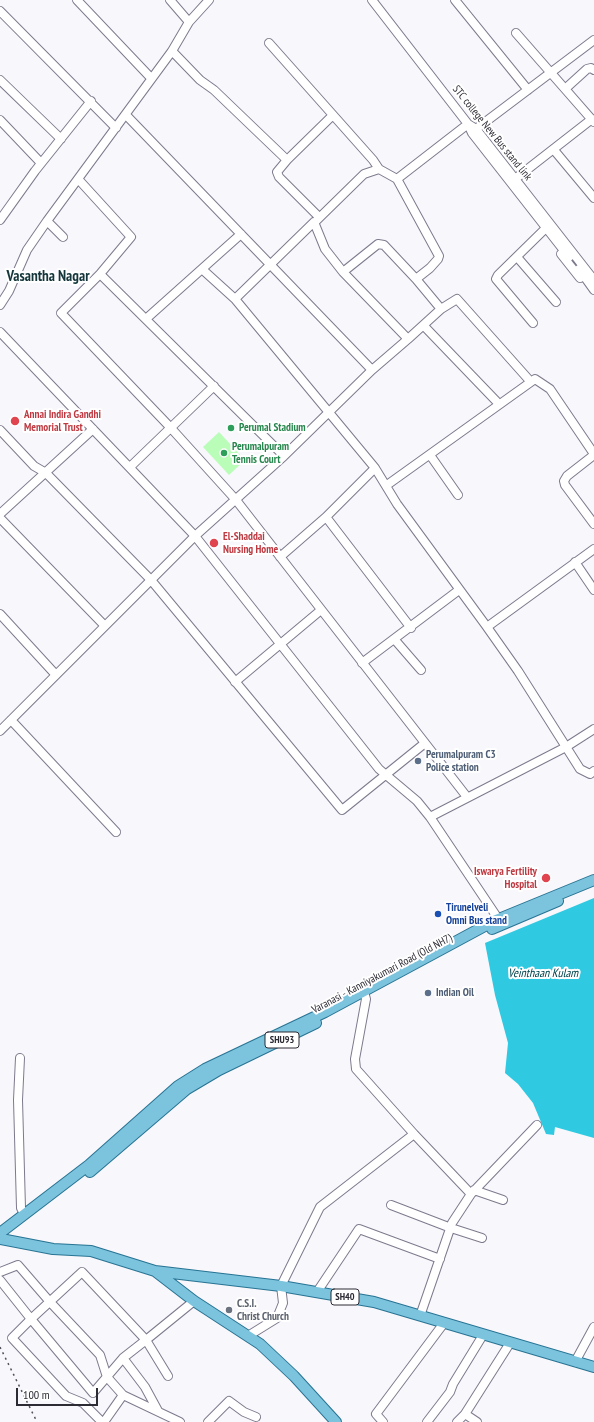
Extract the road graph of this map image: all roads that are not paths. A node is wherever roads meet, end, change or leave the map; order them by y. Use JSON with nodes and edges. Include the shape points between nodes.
{"nodes":[{"id":1,"x":77,"y":0,"type":"edge"},
{"id":2,"x":170,"y":0,"type":"edge"},
{"id":3,"x":209,"y":0,"type":"edge"},
{"id":4,"x":372,"y":0,"type":"edge"},
{"id":5,"x":455,"y":0,"type":"edge"},
{"id":6,"x":0,"y":11,"type":"edge"},
{"id":7,"x":189,"y":22,"type":"junction"},
{"id":8,"x":516,"y":33,"type":"dead end"},
{"id":9,"x":594,"y":40,"type":"edge"},
{"id":10,"x":269,"y":44,"type":"dead end"},
{"id":11,"x":172,"y":51,"type":"junction"},
{"id":12,"x":594,"y":70,"type":"edge"},
{"id":13,"x":551,"y":72,"type":"junction"},
{"id":14,"x":151,"y":78,"type":"junction"},
{"id":15,"x":0,"y":80,"type":"edge"},
{"id":16,"x":565,"y":89,"type":"junction"},
{"id":17,"x":528,"y":90,"type":"junction"},
{"id":18,"x":91,"y":101,"type":"junction"},
{"id":19,"x":126,"y":115,"type":"junction"},
{"id":20,"x":333,"y":115,"type":"junction"},
{"id":21,"x":0,"y":120,"type":"edge"},
{"id":22,"x":593,"y":121,"type":"edge"},
{"id":23,"x":468,"y":124,"type":"junction"},
{"id":24,"x":116,"y":128,"type":"junction"},
{"id":25,"x":476,"y":128,"type":"junction"},
{"id":26,"x":61,"y":139,"type":"junction"},
{"id":27,"x":554,"y":150,"type":"junction"},
{"id":28,"x":287,"y":160,"type":"junction"},
{"id":29,"x":41,"y":163,"type":"junction"},
{"id":30,"x":379,"y":169,"type":"junction"},
{"id":31,"x":515,"y":179,"type":"junction"},
{"id":32,"x":79,"y":180,"type":"junction"},
{"id":33,"x":397,"y":180,"type":"junction"},
{"id":34,"x":594,"y":198,"type":"edge"},
{"id":35,"x":0,"y":220,"type":"edge"},
{"id":36,"x":317,"y":220,"type":"junction"},
{"id":37,"x":47,"y":221,"type":"junction"},
{"id":38,"x":546,"y":228,"type":"junction"},
{"id":39,"x":241,"y":234,"type":"junction"},
{"id":40,"x":63,"y":237,"type":"dead end"},
{"id":41,"x":517,"y":257,"type":"junction"},
{"id":42,"x":271,"y":265,"type":"junction"},
{"id":43,"x":591,"y":269,"type":"edge"},
{"id":44,"x":203,"y":270,"type":"junction"},
{"id":45,"x":343,"y":272,"type":"junction"},
{"id":46,"x":100,"y":274,"type":"junction"},
{"id":47,"x":416,"y":279,"type":"junction"},
{"id":48,"x":581,"y":279,"type":"dead end"},
{"id":49,"x":594,"y":280,"type":"edge"},
{"id":50,"x":594,"y":290,"type":"edge"},
{"id":51,"x":235,"y":298,"type":"junction"},
{"id":52,"x":556,"y":302,"type":"dead end"},
{"id":53,"x":0,"y":305,"type":"edge"},
{"id":54,"x":441,"y":308,"type":"junction"},
{"id":55,"x":147,"y":318,"type":"junction"},
{"id":56,"x":534,"y":323,"type":"dead end"},
{"id":57,"x":424,"y":326,"type":"junction"},
{"id":58,"x":0,"y":332,"type":"edge"},
{"id":59,"x":0,"y":338,"type":"edge"},
{"id":60,"x":408,"y":339,"type":"junction"},
{"id":61,"x":372,"y":370,"type":"junction"},
{"id":62,"x":530,"y":381,"type":"junction"},
{"id":63,"x":214,"y":386,"type":"junction"},
{"id":64,"x":499,"y":404,"type":"junction"},
{"id":65,"x":328,"y":413,"type":"junction"},
{"id":66,"x":170,"y":427,"type":"junction"},
{"id":67,"x":0,"y":430,"type":"edge"},
{"id":68,"x":92,"y":430,"type":"junction"},
{"id":69,"x":594,"y":454,"type":"edge"},
{"id":70,"x":430,"y":455,"type":"junction"},
{"id":71,"x":284,"y":456,"type":"junction"},
{"id":72,"x":130,"y":467,"type":"junction"},
{"id":73,"x":375,"y":468,"type":"junction"},
{"id":74,"x":46,"y":473,"type":"junction"},
{"id":75,"x":387,"y":485,"type":"junction"},
{"id":76,"x":458,"y":495,"type":"dead end"},
{"id":77,"x":236,"y":500,"type":"junction"},
{"id":78,"x":0,"y":514,"type":"edge"},
{"id":79,"x":326,"y":517,"type":"junction"},
{"id":80,"x":0,"y":518,"type":"edge"},
{"id":81,"x":594,"y":524,"type":"edge"},
{"id":82,"x":193,"y":538,"type":"junction"},
{"id":83,"x":594,"y":549,"type":"edge"},
{"id":84,"x":280,"y":557,"type":"junction"},
{"id":85,"x":575,"y":562,"type":"junction"},
{"id":86,"x":151,"y":580,"type":"junction"},
{"id":87,"x":459,"y":590,"type":"junction"},
{"id":88,"x":594,"y":590,"type":"edge"},
{"id":89,"x":321,"y":610,"type":"junction"},
{"id":90,"x":0,"y":614,"type":"edge"},
{"id":91,"x":104,"y":625,"type":"junction"},
{"id":92,"x":487,"y":627,"type":"junction"},
{"id":93,"x":412,"y":628,"type":"junction"},
{"id":94,"x":395,"y":640,"type":"junction"},
{"id":95,"x":278,"y":646,"type":"junction"},
{"id":96,"x":362,"y":663,"type":"junction"},
{"id":97,"x":420,"y":670,"type":"dead end"},
{"id":98,"x":56,"y":676,"type":"junction"},
{"id":99,"x":235,"y":682,"type":"junction"},
{"id":100,"x":11,"y":720,"type":"junction"},
{"id":101,"x":594,"y":729,"type":"edge"},
{"id":102,"x":0,"y":731,"type":"edge"},
{"id":103,"x":425,"y":743,"type":"junction"},
{"id":104,"x":566,"y":747,"type":"junction"},
{"id":105,"x":594,"y":771,"type":"edge"},
{"id":106,"x":384,"y":778,"type":"junction"},
{"id":107,"x":467,"y":797,"type":"junction"},
{"id":108,"x":430,"y":817,"type":"junction"},
{"id":109,"x":116,"y":832,"type":"dead end"},
{"id":110,"x":594,"y":880,"type":"edge"},
{"id":111,"x":594,"y":888,"type":"edge"},
{"id":112,"x":498,"y":923,"type":"junction"},
{"id":113,"x":365,"y":996,"type":"junction"},
{"id":114,"x":20,"y":1058,"type":"dead end"},
{"id":115,"x":537,"y":1125,"type":"dead end"},
{"id":116,"x":414,"y":1134,"type":"junction"},
{"id":117,"x":473,"y":1192,"type":"junction"},
{"id":118,"x":503,"y":1200,"type":"dead end"},
{"id":119,"x":391,"y":1205,"type":"dead end"},
{"id":120,"x":24,"y":1214,"type":"junction"},
{"id":121,"x":451,"y":1228,"type":"junction"},
{"id":122,"x":2,"y":1236,"type":"edge"},
{"id":123,"x":482,"y":1238,"type":"dead end"},
{"id":124,"x":440,"y":1259,"type":"junction"},
{"id":125,"x":155,"y":1271,"type":"junction"},
{"id":126,"x":0,"y":1272,"type":"edge"},
{"id":127,"x":0,"y":1280,"type":"edge"},
{"id":128,"x":281,"y":1286,"type":"junction"},
{"id":129,"x":317,"y":1292,"type":"junction"},
{"id":130,"x":194,"y":1301,"type":"junction"},
{"id":131,"x":50,"y":1302,"type":"junction"},
{"id":132,"x":420,"y":1316,"type":"junction"},
{"id":133,"x":31,"y":1319,"type":"junction"},
{"id":134,"x":444,"y":1323,"type":"junction"},
{"id":135,"x":594,"y":1327,"type":"edge"},
{"id":136,"x":483,"y":1335,"type":"junction"},
{"id":137,"x":248,"y":1336,"type":"junction"},
{"id":138,"x":146,"y":1340,"type":"junction"},
{"id":139,"x":510,"y":1343,"type":"junction"},
{"id":140,"x":123,"y":1358,"type":"junction"},
{"id":141,"x":575,"y":1362,"type":"junction"},
{"id":142,"x":594,"y":1367,"type":"edge"},
{"id":143,"x":168,"y":1376,"type":"dead end"},
{"id":144,"x":107,"y":1377,"type":"junction"},
{"id":145,"x":93,"y":1393,"type":"junction"},
{"id":146,"x":123,"y":1395,"type":"junction"},
{"id":147,"x":84,"y":1403,"type":"junction"},
{"id":148,"x":158,"y":1411,"type":"junction"},
{"id":149,"x":465,"y":1414,"type":"junction"},
{"id":150,"x":256,"y":1420,"type":"edge"},
{"id":151,"x":103,"y":1422,"type":"edge"},
{"id":152,"x":180,"y":1422,"type":"edge"},
{"id":153,"x":208,"y":1422,"type":"edge"},
{"id":154,"x":336,"y":1422,"type":"edge"},
{"id":155,"x":384,"y":1422,"type":"edge"},
{"id":156,"x":427,"y":1422,"type":"edge"},
{"id":157,"x":457,"y":1422,"type":"edge"},
{"id":158,"x":477,"y":1422,"type":"edge"}],
"edges":[{"from":1,"to":14,"type":"street"},
{"from":2,"to":7,"type":"street"},
{"from":3,"to":7,"type":"street"},
{"from":4,"to":23,"type":"street","name":"STC college New Bus stand link"},
{"from":5,"to":17,"type":"street"},
{"from":6,"to":18,"type":"street"},
{"from":7,"to":11,"type":"street"},
{"from":8,"to":13,"type":"street"},
{"from":9,"to":13,"type":"street"},
{"from":10,"to":20,"type":"street"},
{"from":11,"to":14,"type":"street"},
{"from":11,"to":28,"type":"street"},
{"from":12,"to":16,"type":"street","via":[[587,69]]},
{"from":13,"to":16,"type":"street"},
{"from":13,"to":17,"type":"street"},
{"from":14,"to":19,"type":"street"},
{"from":15,"to":26,"type":"street"},
{"from":16,"to":22,"type":"street"},
{"from":17,"to":25,"type":"street"},
{"from":18,"to":24,"type":"street"},
{"from":18,"to":26,"type":"street"},
{"from":19,"to":24,"type":"street"},
{"from":19,"to":39,"type":"street"},
{"from":20,"to":28,"type":"street"},
{"from":20,"to":30,"type":"street"},
{"from":21,"to":29,"type":"street"},
{"from":22,"to":27,"type":"street"},
{"from":23,"to":25,"type":"street","name":"STC college New Bus stand link"},
{"from":23,"to":33,"type":"street"},
{"from":23,"to":38,"type":"street","via":[[472,133]]},
{"from":24,"to":32,"type":"street"},
{"from":25,"to":31,"type":"street","name":"STC college New Bus stand link"},
{"from":26,"to":29,"type":"street"},
{"from":27,"to":31,"type":"street"},
{"from":27,"to":34,"type":"street"},
{"from":28,"to":36,"type":"street","via":[[277,172],[279,177]]},
{"from":29,"to":35,"type":"street"},
{"from":30,"to":33,"type":"street"},
{"from":30,"to":36,"type":"street","via":[[364,174]]},
{"from":31,"to":38,"type":"street","name":"STC college New Bus stand link"},
{"from":32,"to":37,"type":"street"},
{"from":32,"to":46,"type":"street","via":[[131,238]]},
{"from":33,"to":47,"type":"street","via":[[439,256],[430,268]]},
{"from":36,"to":42,"type":"street"},
{"from":36,"to":45,"type":"street","via":[[325,249]]},
{"from":37,"to":40,"type":"street"},
{"from":37,"to":53,"type":"street","via":[[27,250],[10,290]]},
{"from":38,"to":41,"type":"street"},
{"from":38,"to":43,"type":"street","name":"STC college New Bus stand link"},
{"from":38,"to":48,"type":"street"},
{"from":38,"to":50,"type":"street"},
{"from":39,"to":42,"type":"street"},
{"from":39,"to":44,"type":"street"},
{"from":41,"to":52,"type":"street"},
{"from":41,"to":56,"type":"street","via":[[496,279]]},
{"from":42,"to":51,"type":"street"},
{"from":42,"to":61,"type":"street"},
{"from":43,"to":49,"type":"street","name":"STC college New Bus stand link"},
{"from":44,"to":51,"type":"street"},
{"from":44,"to":55,"type":"street"},
{"from":45,"to":47,"type":"street","via":[[378,244],[384,246]]},
{"from":45,"to":60,"type":"street"},
{"from":46,"to":55,"type":"street"},
{"from":46,"to":66,"type":"street","via":[[61,313]]},
{"from":47,"to":54,"type":"street"},
{"from":51,"to":65,"type":"street"},
{"from":54,"to":57,"type":"street"},
{"from":54,"to":62,"type":"street","via":[[456,299]]},
{"from":55,"to":63,"type":"street"},
{"from":57,"to":60,"type":"street"},
{"from":57,"to":64,"type":"street"},
{"from":58,"to":68,"type":"street"},
{"from":59,"to":68,"type":"street"},
{"from":60,"to":61,"type":"street"},
{"from":61,"to":65,"type":"street"},
{"from":62,"to":64,"type":"street"},
{"from":62,"to":69,"type":"street","via":[[535,379],[550,389]]},
{"from":63,"to":66,"type":"street"},
{"from":63,"to":71,"type":"street"},
{"from":64,"to":70,"type":"street"},
{"from":65,"to":71,"type":"street"},
{"from":65,"to":73,"type":"street"},
{"from":66,"to":72,"type":"street"},
{"from":66,"to":77,"type":"street"},
{"from":67,"to":74,"type":"street","via":[[34,466]]},
{"from":68,"to":72,"type":"street"},
{"from":68,"to":74,"type":"street"},
{"from":68,"to":82,"type":"street"},
{"from":69,"to":81,"type":"street","via":[[564,481]]},
{"from":70,"to":75,"type":"street"},
{"from":70,"to":76,"type":"street"},
{"from":71,"to":77,"type":"street"},
{"from":72,"to":82,"type":"street"},
{"from":73,"to":75,"type":"street"},
{"from":73,"to":79,"type":"street"},
{"from":74,"to":78,"type":"street"},
{"from":74,"to":86,"type":"street"},
{"from":75,"to":87,"type":"street","via":[[397,504]]},
{"from":77,"to":82,"type":"street"},
{"from":77,"to":84,"type":"street"},
{"from":79,"to":84,"type":"street"},
{"from":79,"to":93,"type":"street"},
{"from":80,"to":91,"type":"street"},
{"from":82,"to":86,"type":"street"},
{"from":82,"to":95,"type":"street"},
{"from":83,"to":85,"type":"street"},
{"from":84,"to":89,"type":"street"},
{"from":85,"to":88,"type":"street"},
{"from":85,"to":92,"type":"street"},
{"from":86,"to":91,"type":"street"},
{"from":86,"to":99,"type":"street"},
{"from":87,"to":92,"type":"street"},
{"from":87,"to":93,"type":"street"},
{"from":89,"to":95,"type":"street"},
{"from":89,"to":96,"type":"street"},
{"from":90,"to":98,"type":"street"},
{"from":91,"to":98,"type":"street"},
{"from":92,"to":104,"type":"street"},
{"from":93,"to":94,"type":"street"},
{"from":94,"to":96,"type":"street"},
{"from":94,"to":97,"type":"street"},
{"from":95,"to":99,"type":"street"},
{"from":95,"to":106,"type":"street"},
{"from":96,"to":103,"type":"street"},
{"from":98,"to":100,"type":"street"},
{"from":99,"to":106,"type":"street","via":[[342,810]]},
{"from":100,"to":102,"type":"street"},
{"from":100,"to":109,"type":"street"},
{"from":101,"to":104,"type":"street"},
{"from":103,"to":106,"type":"street"},
{"from":103,"to":107,"type":"street"},
{"from":104,"to":105,"type":"street","via":[[584,773],[590,774]]},
{"from":104,"to":107,"type":"street"},
{"from":106,"to":108,"type":"street","via":[[410,795]]},
{"from":106,"to":112,"type":"street","via":[[421,813]]},
{"from":107,"to":108,"type":"street"},
{"from":108,"to":112,"type":"street"},
{"from":110,"to":112,"type":"main road","name":"Varanasi - Kanniyakumari Road (Old NH7)","number":"SHU93"},
{"from":111,"to":112,"type":"main road","name":"Varanasi - Kanniyakumari Road (Old NH7)","number":"SHU93"},
{"from":112,"to":113,"type":"main road","name":"Varanasi - Kanniyakumari Road (Old NH7)","number":"SHU93"},
{"from":113,"to":116,"type":"street","via":[[355,1060],[356,1069]]},
{"from":113,"to":120,"type":"main road","name":"Varanasi - Kanniyakumari Road (Old NH7)","number":"SHU93","via":[[205,1069],[178,1086],[89,1165]]},
{"from":113,"to":122,"type":"main road","name":"Varanasi - Kanniyakumari Road (Old NH7)","number":"SHU93","via":[[219,1070],[187,1089],[102,1163]]},
{"from":114,"to":120,"type":"street","via":[[18,1108],[21,1208]]},
{"from":115,"to":117,"type":"street"},
{"from":116,"to":117,"type":"street"},
{"from":116,"to":128,"type":"street","via":[[320,1207]]},
{"from":117,"to":118,"type":"street"},
{"from":117,"to":121,"type":"street"},
{"from":119,"to":121,"type":"street"},
{"from":120,"to":122,"type":"main road","name":"Varanasi - Kanniyakumari Road (Old NH7)","number":"SHU93"},
{"from":121,"to":123,"type":"street"},
{"from":121,"to":124,"type":"street"},
{"from":122,"to":125,"type":"main road","number":"SH40","via":[[53,1248],[91,1251]]},
{"from":124,"to":129,"type":"street","via":[[359,1229]]},
{"from":124,"to":132,"type":"street"},
{"from":125,"to":128,"type":"main road","number":"SH40"},
{"from":125,"to":130,"type":"main road"},
{"from":126,"to":131,"type":"street","via":[[18,1264]]},
{"from":127,"to":133,"type":"street"},
{"from":128,"to":129,"type":"main road","number":"SH40"},
{"from":128,"to":137,"type":"street","via":[[284,1303],[277,1318]]},
{"from":129,"to":132,"type":"main road","number":"SH40","via":[[374,1302]]},
{"from":130,"to":137,"type":"main road"},
{"from":130,"to":138,"type":"street"},
{"from":131,"to":133,"type":"street"},
{"from":131,"to":138,"type":"street","via":[[82,1272]]},
{"from":131,"to":144,"type":"street","via":[[100,1355]]},
{"from":132,"to":134,"type":"main road","number":"SH40"},
{"from":133,"to":145,"type":"street"},
{"from":133,"to":147,"type":"street","via":[[12,1338],[66,1396]]},
{"from":134,"to":136,"type":"main road","number":"SH40"},
{"from":134,"to":155,"type":"street","via":[[376,1414]]},
{"from":135,"to":141,"type":"street"},
{"from":136,"to":139,"type":"main road","number":"SH40"},
{"from":136,"to":156,"type":"street","via":[[450,1392]]},
{"from":137,"to":154,"type":"main road","via":[[294,1376]]},
{"from":138,"to":140,"type":"street"},
{"from":138,"to":143,"type":"street"},
{"from":139,"to":141,"type":"main road","number":"SH40"},
{"from":139,"to":149,"type":"street"},
{"from":140,"to":144,"type":"street"},
{"from":140,"to":148,"type":"street","via":[[145,1387]]},
{"from":141,"to":142,"type":"main road","number":"SH40"},
{"from":144,"to":145,"type":"street"},
{"from":144,"to":146,"type":"street"},
{"from":145,"to":147,"type":"street"},
{"from":146,"to":148,"type":"street"},
{"from":146,"to":151,"type":"street"},
{"from":147,"to":151,"type":"street"},
{"from":148,"to":152,"type":"street"},
{"from":149,"to":157,"type":"street"},
{"from":149,"to":158,"type":"street"},
{"from":150,"to":153,"type":"street","via":[[229,1401]]}]}
